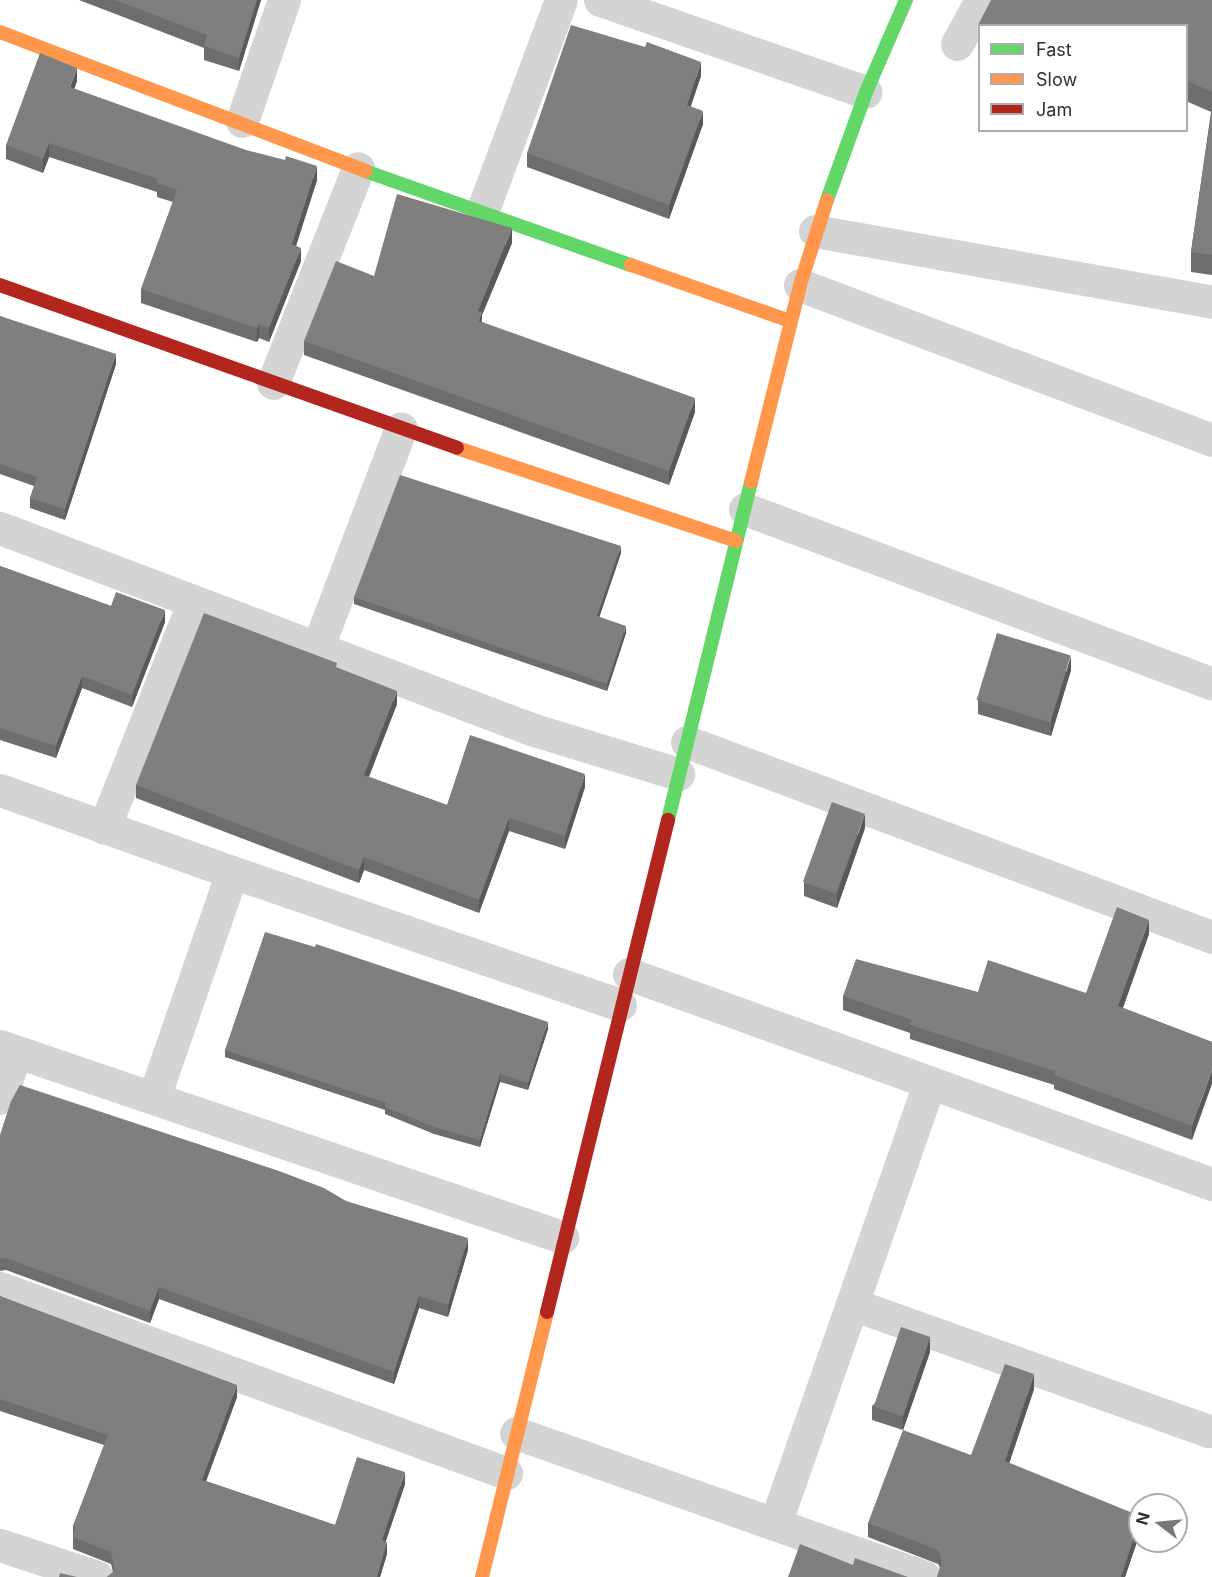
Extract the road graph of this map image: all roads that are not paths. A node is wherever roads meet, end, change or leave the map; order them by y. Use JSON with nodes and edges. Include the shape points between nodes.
{"nodes":[{"id":1,"x":284,"y":0,"type":"edge"},
{"id":2,"x":561,"y":0,"type":"edge"},
{"id":3,"x":600,"y":0,"type":"edge"},
{"id":4,"x":906,"y":0,"type":"edge"},
{"id":5,"x":981,"y":0,"type":"edge"},
{"id":6,"x":0,"y":32,"type":"edge"},
{"id":7,"x":957,"y":44,"type":"dead end"},
{"id":8,"x":866,"y":92,"type":"junction"},
{"id":9,"x":242,"y":121,"type":"junction"},
{"id":10,"x":358,"y":168,"type":"junction"},
{"id":11,"x":482,"y":213,"type":"junction"},
{"id":12,"x":815,"y":231,"type":"junction"},
{"id":13,"x":0,"y":285,"type":"edge"},
{"id":14,"x":800,"y":285,"type":"junction"},
{"id":15,"x":1212,"y":302,"type":"edge"},
{"id":16,"x":790,"y":321,"type":"junction"},
{"id":17,"x":273,"y":382,"type":"junction"},
{"id":18,"x":400,"y":428,"type":"junction"},
{"id":19,"x":1212,"y":440,"type":"edge"},
{"id":20,"x":745,"y":509,"type":"junction"},
{"id":21,"x":0,"y":528,"type":"edge"},
{"id":22,"x":736,"y":541,"type":"junction"},
{"id":23,"x":193,"y":603,"type":"junction"},
{"id":24,"x":317,"y":649,"type":"junction"},
{"id":25,"x":1212,"y":684,"type":"edge"},
{"id":26,"x":687,"y":742,"type":"junction"},
{"id":27,"x":678,"y":774,"type":"junction"},
{"id":28,"x":0,"y":789,"type":"edge"},
{"id":29,"x":104,"y":828,"type":"junction"},
{"id":30,"x":232,"y":872,"type":"junction"},
{"id":31,"x":1212,"y":937,"type":"edge"},
{"id":32,"x":624,"y":989,"type":"junction"},
{"id":33,"x":8,"y":1049,"type":"edge"},
{"id":34,"x":930,"y":1082,"type":"junction"},
{"id":35,"x":154,"y":1097,"type":"junction"},
{"id":36,"x":0,"y":1098,"type":"edge"},
{"id":37,"x":1212,"y":1184,"type":"edge"},
{"id":38,"x":562,"y":1237,"type":"junction"},
{"id":39,"x":0,"y":1287,"type":"edge"},
{"id":40,"x":852,"y":1304,"type":"junction"},
{"id":41,"x":1209,"y":1431,"type":"dead end"},
{"id":42,"x":516,"y":1433,"type":"junction"},
{"id":43,"x":506,"y":1473,"type":"junction"},
{"id":44,"x":775,"y":1524,"type":"junction"},
{"id":45,"x":0,"y":1545,"type":"edge"},
{"id":46,"x":97,"y":1577,"type":"edge"},
{"id":47,"x":482,"y":1577,"type":"edge"},
{"id":48,"x":924,"y":1577,"type":"edge"}],
"edges":[{"from":1,"to":9,"type":"street"},
{"from":2,"to":11,"type":"street"},
{"from":3,"to":8,"type":"street"},
{"from":4,"to":8,"type":"street"},
{"from":5,"to":7,"type":"street"},
{"from":6,"to":9,"type":"street"},
{"from":8,"to":12,"type":"street"},
{"from":9,"to":10,"type":"street"},
{"from":10,"to":11,"type":"street"},
{"from":10,"to":17,"type":"street"},
{"from":11,"to":16,"type":"street"},
{"from":12,"to":14,"type":"street"},
{"from":12,"to":15,"type":"street"},
{"from":13,"to":17,"type":"street"},
{"from":14,"to":16,"type":"street"},
{"from":14,"to":19,"type":"street"},
{"from":16,"to":20,"type":"street"},
{"from":17,"to":18,"type":"street"},
{"from":18,"to":22,"type":"street","via":[[579,492]]},
{"from":18,"to":24,"type":"street"},
{"from":20,"to":22,"type":"street"},
{"from":20,"to":25,"type":"street"},
{"from":21,"to":23,"type":"street"},
{"from":22,"to":26,"type":"street"},
{"from":23,"to":24,"type":"street"},
{"from":23,"to":29,"type":"street"},
{"from":24,"to":27,"type":"street","via":[[531,729]]},
{"from":26,"to":27,"type":"street"},
{"from":26,"to":31,"type":"street"},
{"from":27,"to":32,"type":"street"},
{"from":28,"to":29,"type":"street"},
{"from":29,"to":30,"type":"street"},
{"from":30,"to":32,"type":"street"},
{"from":30,"to":35,"type":"street"},
{"from":32,"to":34,"type":"street"},
{"from":32,"to":38,"type":"street"},
{"from":33,"to":35,"type":"street"},
{"from":33,"to":36,"type":"street"},
{"from":34,"to":37,"type":"street"},
{"from":34,"to":40,"type":"street"},
{"from":35,"to":38,"type":"street"},
{"from":38,"to":42,"type":"street"},
{"from":39,"to":43,"type":"street"},
{"from":40,"to":41,"type":"street"},
{"from":40,"to":44,"type":"street"},
{"from":42,"to":43,"type":"street"},
{"from":42,"to":44,"type":"street"},
{"from":43,"to":47,"type":"street"},
{"from":44,"to":48,"type":"street"},
{"from":45,"to":46,"type":"street"}]}
